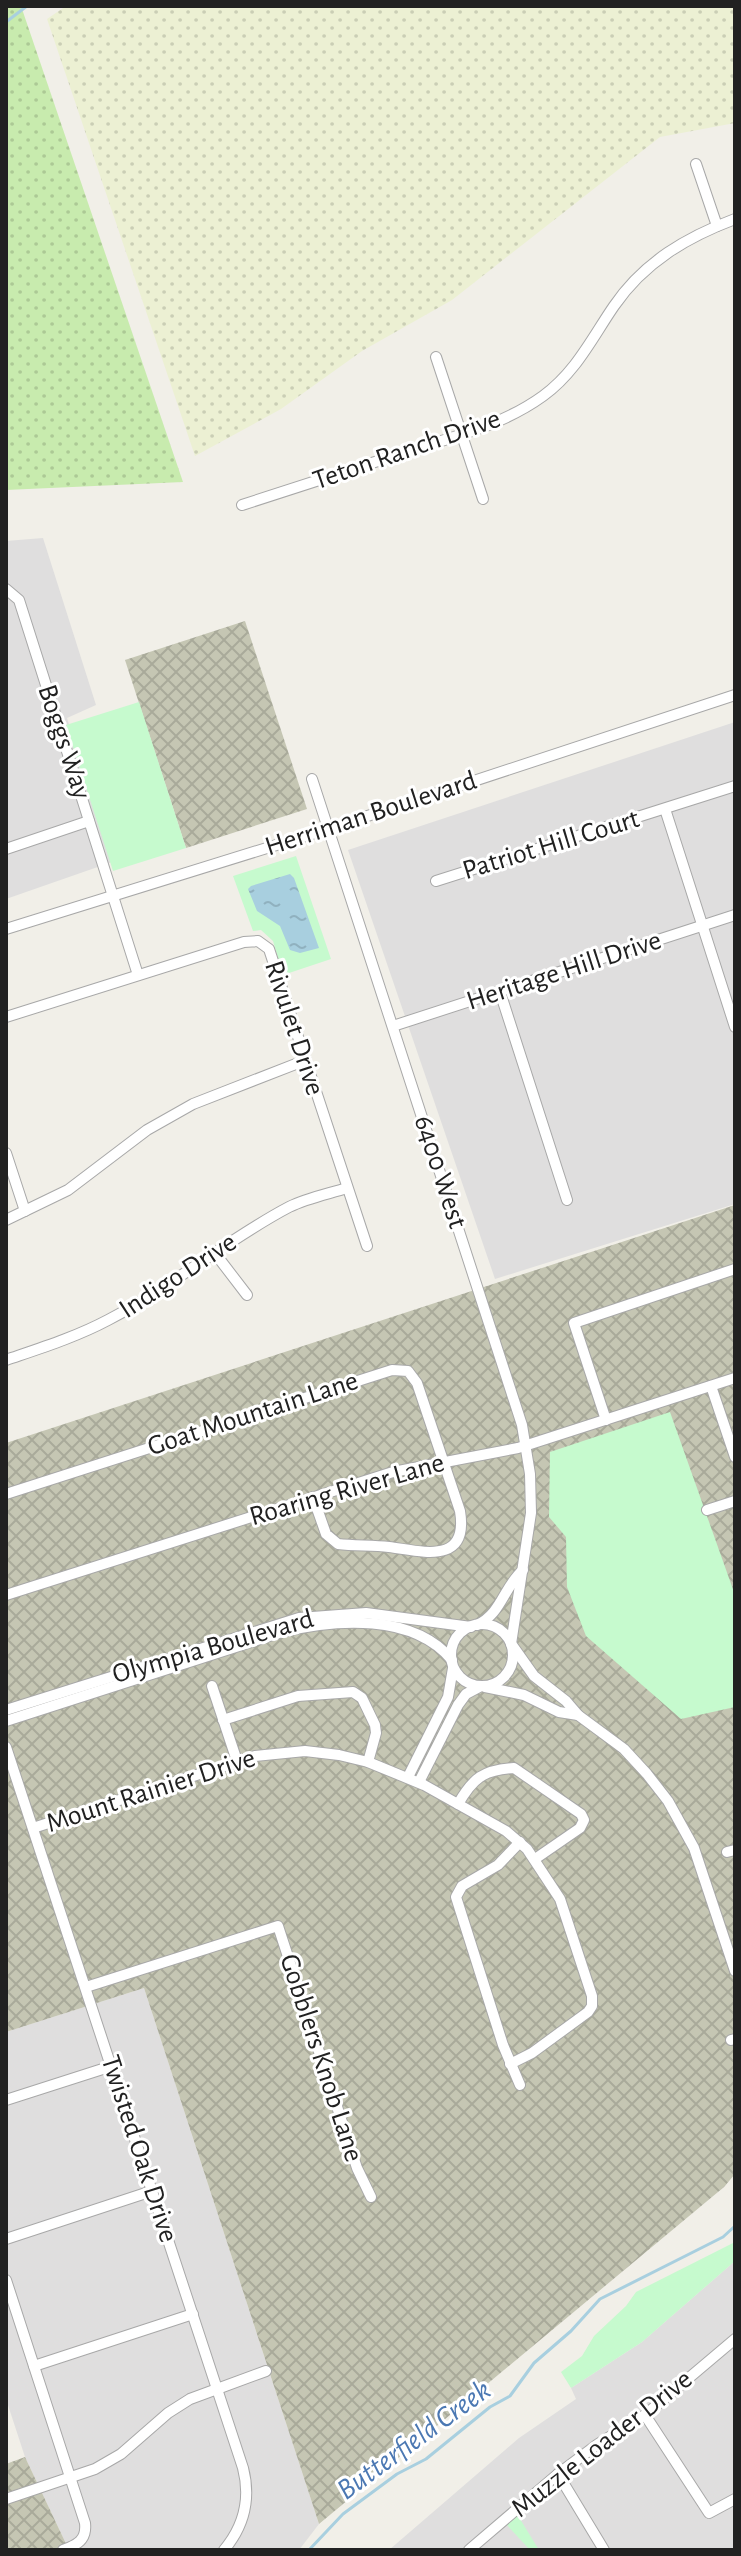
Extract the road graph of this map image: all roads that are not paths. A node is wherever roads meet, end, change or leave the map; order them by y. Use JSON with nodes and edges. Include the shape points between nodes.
{"nodes":[{"id":1,"x":696,"y":164,"type":"dead end"},
{"id":2,"x":735,"y":219,"type":"edge"},
{"id":3,"x":717,"y":226,"type":"junction"},
{"id":4,"x":436,"y":357,"type":"dead end"},
{"id":5,"x":462,"y":435,"type":"junction"},
{"id":6,"x":483,"y":499,"type":"dead end"},
{"id":7,"x":242,"y":505,"type":"dead end"},
{"id":8,"x":9,"y":590,"type":"edge"},
{"id":9,"x":735,"y":695,"type":"edge"},
{"id":10,"x":312,"y":779,"type":"dead end"},
{"id":11,"x":735,"y":786,"type":"edge"},
{"id":12,"x":665,"y":809,"type":"junction"},
{"id":13,"x":89,"y":821,"type":"junction"},
{"id":14,"x":328,"y":829,"type":"junction"},
{"id":15,"x":6,"y":849,"type":"edge"},
{"id":16,"x":436,"y":881,"type":"dead end"},
{"id":17,"x":112,"y":894,"type":"junction"},
{"id":18,"x":735,"y":915,"type":"edge"},
{"id":19,"x":702,"y":925,"type":"junction"},
{"id":20,"x":6,"y":929,"type":"edge"},
{"id":21,"x":138,"y":975,"type":"junction"},
{"id":22,"x":500,"y":992,"type":"junction"},
{"id":23,"x":6,"y":1017,"type":"edge"},
{"id":24,"x":393,"y":1026,"type":"junction"},
{"id":25,"x":735,"y":1027,"type":"edge"},
{"id":26,"x":306,"y":1060,"type":"junction"},
{"id":27,"x":6,"y":1153,"type":"edge"},
{"id":28,"x":347,"y":1188,"type":"junction"},
{"id":29,"x":567,"y":1200,"type":"dead end"},
{"id":30,"x":25,"y":1211,"type":"junction"},
{"id":31,"x":6,"y":1220,"type":"edge"},
{"id":32,"x":367,"y":1246,"type":"dead end"},
{"id":33,"x":214,"y":1252,"type":"junction"},
{"id":34,"x":735,"y":1269,"type":"edge"},
{"id":35,"x":247,"y":1295,"type":"dead end"},
{"id":36,"x":6,"y":1360,"type":"edge"},
{"id":37,"x":735,"y":1378,"type":"edge"},
{"id":38,"x":711,"y":1386,"type":"junction"},
{"id":39,"x":606,"y":1420,"type":"junction"},
{"id":40,"x":526,"y":1445,"type":"junction"},
{"id":41,"x":735,"y":1457,"type":"edge"},
{"id":42,"x":441,"y":1462,"type":"junction"},
{"id":43,"x":6,"y":1494,"type":"edge"},
{"id":44,"x":313,"y":1497,"type":"junction"},
{"id":45,"x":735,"y":1501,"type":"edge"},
{"id":46,"x":707,"y":1510,"type":"dead end"},
{"id":47,"x":523,"y":1570,"type":"junction"},
{"id":48,"x":6,"y":1595,"type":"edge"},
{"id":49,"x":473,"y":1626,"type":"junction"},
{"id":50,"x":511,"y":1644,"type":"junction"},
{"id":51,"x":453,"y":1663,"type":"junction"},
{"id":52,"x":212,"y":1686,"type":"dead end"},
{"id":53,"x":482,"y":1686,"type":"junction"},
{"id":54,"x":6,"y":1710,"type":"edge"},
{"id":55,"x":578,"y":1715,"type":"junction"},
{"id":56,"x":223,"y":1720,"type":"junction"},
{"id":57,"x":6,"y":1721,"type":"edge"},
{"id":58,"x":6,"y":1747,"type":"edge"},
{"id":59,"x":237,"y":1761,"type":"junction"},
{"id":60,"x":368,"y":1762,"type":"junction"},
{"id":61,"x":414,"y":1780,"type":"junction"},
{"id":62,"x":458,"y":1804,"type":"junction"},
{"id":63,"x":33,"y":1828,"type":"junction"},
{"id":64,"x":520,"y":1842,"type":"junction"},
{"id":65,"x":535,"y":1859,"type":"junction"},
{"id":66,"x":735,"y":1971,"type":"edge"},
{"id":67,"x":86,"y":1987,"type":"junction"},
{"id":68,"x":510,"y":2064,"type":"junction"},
{"id":69,"x":112,"y":2066,"type":"junction"},
{"id":70,"x":520,"y":2085,"type":"dead end"},
{"id":71,"x":6,"y":2100,"type":"edge"},
{"id":72,"x":152,"y":2191,"type":"junction"},
{"id":73,"x":371,"y":2197,"type":"dead end"},
{"id":74,"x":6,"y":2239,"type":"edge"},
{"id":75,"x":6,"y":2280,"type":"edge"},
{"id":76,"x":193,"y":2314,"type":"junction"},
{"id":77,"x":735,"y":2339,"type":"edge"},
{"id":78,"x":34,"y":2366,"type":"junction"},
{"id":79,"x":266,"y":2371,"type":"dead end"},
{"id":80,"x":217,"y":2388,"type":"junction"},
{"id":81,"x":645,"y":2415,"type":"junction"},
{"id":82,"x":558,"y":2474,"type":"junction"},
{"id":83,"x":70,"y":2479,"type":"junction"},
{"id":84,"x":6,"y":2499,"type":"edge"},
{"id":85,"x":735,"y":2499,"type":"edge"},
{"id":86,"x":63,"y":2550,"type":"edge"},
{"id":87,"x":224,"y":2550,"type":"edge"},
{"id":88,"x":469,"y":2550,"type":"edge"},
{"id":89,"x":604,"y":2550,"type":"edge"}],
"edges":[{"from":1,"to":3,"type":"street"},
{"from":2,"to":3,"type":"street","name":"Teton Ranch Drive"},
{"from":3,"to":5,"type":"street","name":"Teton Ranch Drive","via":[[679,244],[639,277],[561,381],[510,416]]},
{"from":4,"to":5,"type":"street"},
{"from":5,"to":6,"type":"street"},
{"from":5,"to":7,"type":"street","name":"Teton Ranch Drive"},
{"from":8,"to":13,"type":"street","name":"Boggs Way","via":[[19,600]]},
{"from":9,"to":14,"type":"street","name":"Herriman Boulevard"},
{"from":10,"to":14,"type":"street","name":"6400 West"},
{"from":11,"to":12,"type":"street","name":"Patriot Hill Court"},
{"from":12,"to":16,"type":"street","name":"Patriot Hill Court"},
{"from":12,"to":19,"type":"street"},
{"from":13,"to":15,"type":"street"},
{"from":13,"to":17,"type":"street","name":"Boggs Way"},
{"from":14,"to":17,"type":"street","name":"Herriman Boulevard"},
{"from":14,"to":24,"type":"street","name":"6400 West"},
{"from":17,"to":20,"type":"street","name":"Herriman Boulevard"},
{"from":17,"to":21,"type":"street","name":"Boggs Way"},
{"from":18,"to":19,"type":"street","name":"Heritage Hill Drive"},
{"from":19,"to":22,"type":"street","name":"Heritage Hill Drive"},
{"from":19,"to":25,"type":"street"},
{"from":21,"to":23,"type":"street","name":"Rivulet Drive"},
{"from":21,"to":26,"type":"street","name":"Rivulet Drive","via":[[258,941],[269,949]]},
{"from":22,"to":24,"type":"street","name":"Heritage Hill Drive"},
{"from":22,"to":29,"type":"street"},
{"from":24,"to":40,"type":"street","name":"6400 West"},
{"from":26,"to":28,"type":"street","name":"Rivulet Drive"},
{"from":26,"to":30,"type":"street","via":[[193,1104],[147,1130],[68,1190]]},
{"from":27,"to":30,"type":"street"},
{"from":28,"to":32,"type":"street","name":"Rivulet Drive"},
{"from":28,"to":33,"type":"street","name":"Indigo Drive","via":[[292,1205]]},
{"from":30,"to":31,"type":"street"},
{"from":33,"to":35,"type":"street"},
{"from":33,"to":36,"type":"street","name":"Indigo Drive","via":[[108,1321]]},
{"from":34,"to":39,"type":"street","via":[[574,1323]]},
{"from":37,"to":38,"type":"street","name":"Roaring River Lane"},
{"from":38,"to":39,"type":"street","name":"Roaring River Lane"},
{"from":38,"to":41,"type":"street"},
{"from":39,"to":40,"type":"street","name":"Roaring River Lane"},
{"from":40,"to":42,"type":"street","name":"Roaring River Lane"},
{"from":40,"to":47,"type":"street","name":"6400 West","via":[[531,1513]]},
{"from":42,"to":43,"type":"street","name":"Goat Mountain Lane","via":[[415,1378],[396,1369]]},
{"from":42,"to":44,"type":"street","name":"Roaring River Lane"},
{"from":42,"to":44,"type":"street","name":"Goat Mountain Lane","via":[[461,1521],[455,1542],[436,1553],[334,1543]]},
{"from":44,"to":48,"type":"street","name":"Roaring River Lane"},
{"from":45,"to":46,"type":"street"},
{"from":47,"to":49,"type":"street","name":"6400 West","via":[[497,1610]]},
{"from":47,"to":50,"type":"street","name":"6400 West"},
{"from":49,"to":50,"type":"street","via":[[499,1629]]},
{"from":49,"to":51,"type":"street","via":[[455,1641]]},
{"from":49,"to":54,"type":"street","name":"Olympia Boulevard","via":[[366,1613],[299,1618]]},
{"from":50,"to":53,"type":"street","via":[[513,1658],[506,1675]]},
{"from":50,"to":55,"type":"street","via":[[534,1676]]},
{"from":51,"to":53,"type":"street","via":[[464,1680]]},
{"from":51,"to":57,"type":"street","name":"Olympia Boulevard","via":[[431,1640],[401,1629],[358,1623],[314,1625]]},
{"from":51,"to":61,"type":"street","via":[[448,1697]]},
{"from":52,"to":56,"type":"street"},
{"from":53,"to":55,"type":"street"},
{"from":53,"to":61,"type":"street","via":[[458,1705]]},
{"from":55,"to":66,"type":"street","via":[[630,1755],[677,1815],[700,1865]]},
{"from":56,"to":59,"type":"street"},
{"from":56,"to":60,"type":"street","via":[[298,1696],[353,1692],[362,1698],[375,1725]]},
{"from":58,"to":63,"type":"street","name":"Twisted Oak Drive"},
{"from":59,"to":60,"type":"street","name":"Mount Rainier Drive","via":[[305,1751]]},
{"from":59,"to":63,"type":"street","name":"Mount Rainier Drive"},
{"from":60,"to":61,"type":"street","name":"Mount Rainier Drive"},
{"from":61,"to":62,"type":"street","name":"Mount Rainier Drive"},
{"from":62,"to":64,"type":"street","name":"Mount Rainier Drive"},
{"from":62,"to":65,"type":"street","via":[[477,1778],[514,1768],[581,1814],[580,1828]]},
{"from":63,"to":67,"type":"street","name":"Twisted Oak Drive"},
{"from":64,"to":65,"type":"street","name":"Mount Rainier Drive"},
{"from":64,"to":68,"type":"street","via":[[498,1865],[462,1886],[456,1897]]},
{"from":65,"to":68,"type":"street","name":"Mount Rainier Drive","via":[[560,1899],[593,2002],[588,2012]]},
{"from":67,"to":69,"type":"street","name":"Twisted Oak Drive"},
{"from":67,"to":73,"type":"street","name":"Gobblers Knob Lane","via":[[278,1926]]},
{"from":68,"to":70,"type":"street"},
{"from":69,"to":71,"type":"street"},
{"from":69,"to":72,"type":"street","name":"Twisted Oak Drive"},
{"from":72,"to":74,"type":"street"},
{"from":72,"to":76,"type":"street","name":"Twisted Oak Drive"},
{"from":75,"to":78,"type":"street"},
{"from":76,"to":78,"type":"street"},
{"from":76,"to":80,"type":"street","name":"Twisted Oak Drive"},
{"from":77,"to":81,"type":"street","name":"Muzzle Loader Drive"},
{"from":78,"to":83,"type":"street"},
{"from":79,"to":80,"type":"street"},
{"from":80,"to":83,"type":"street","via":[[168,2413],[121,2454]]},
{"from":80,"to":87,"type":"street","name":"Twisted Oak Drive","via":[[247,2486],[241,2523]]},
{"from":81,"to":82,"type":"street","name":"Muzzle Loader Drive"},
{"from":81,"to":85,"type":"street","via":[[709,2513]]},
{"from":82,"to":88,"type":"street","name":"Muzzle Loader Drive"},
{"from":82,"to":89,"type":"street"},
{"from":83,"to":84,"type":"street"},
{"from":83,"to":86,"type":"street","via":[[85,2533],[77,2545]]}]}
